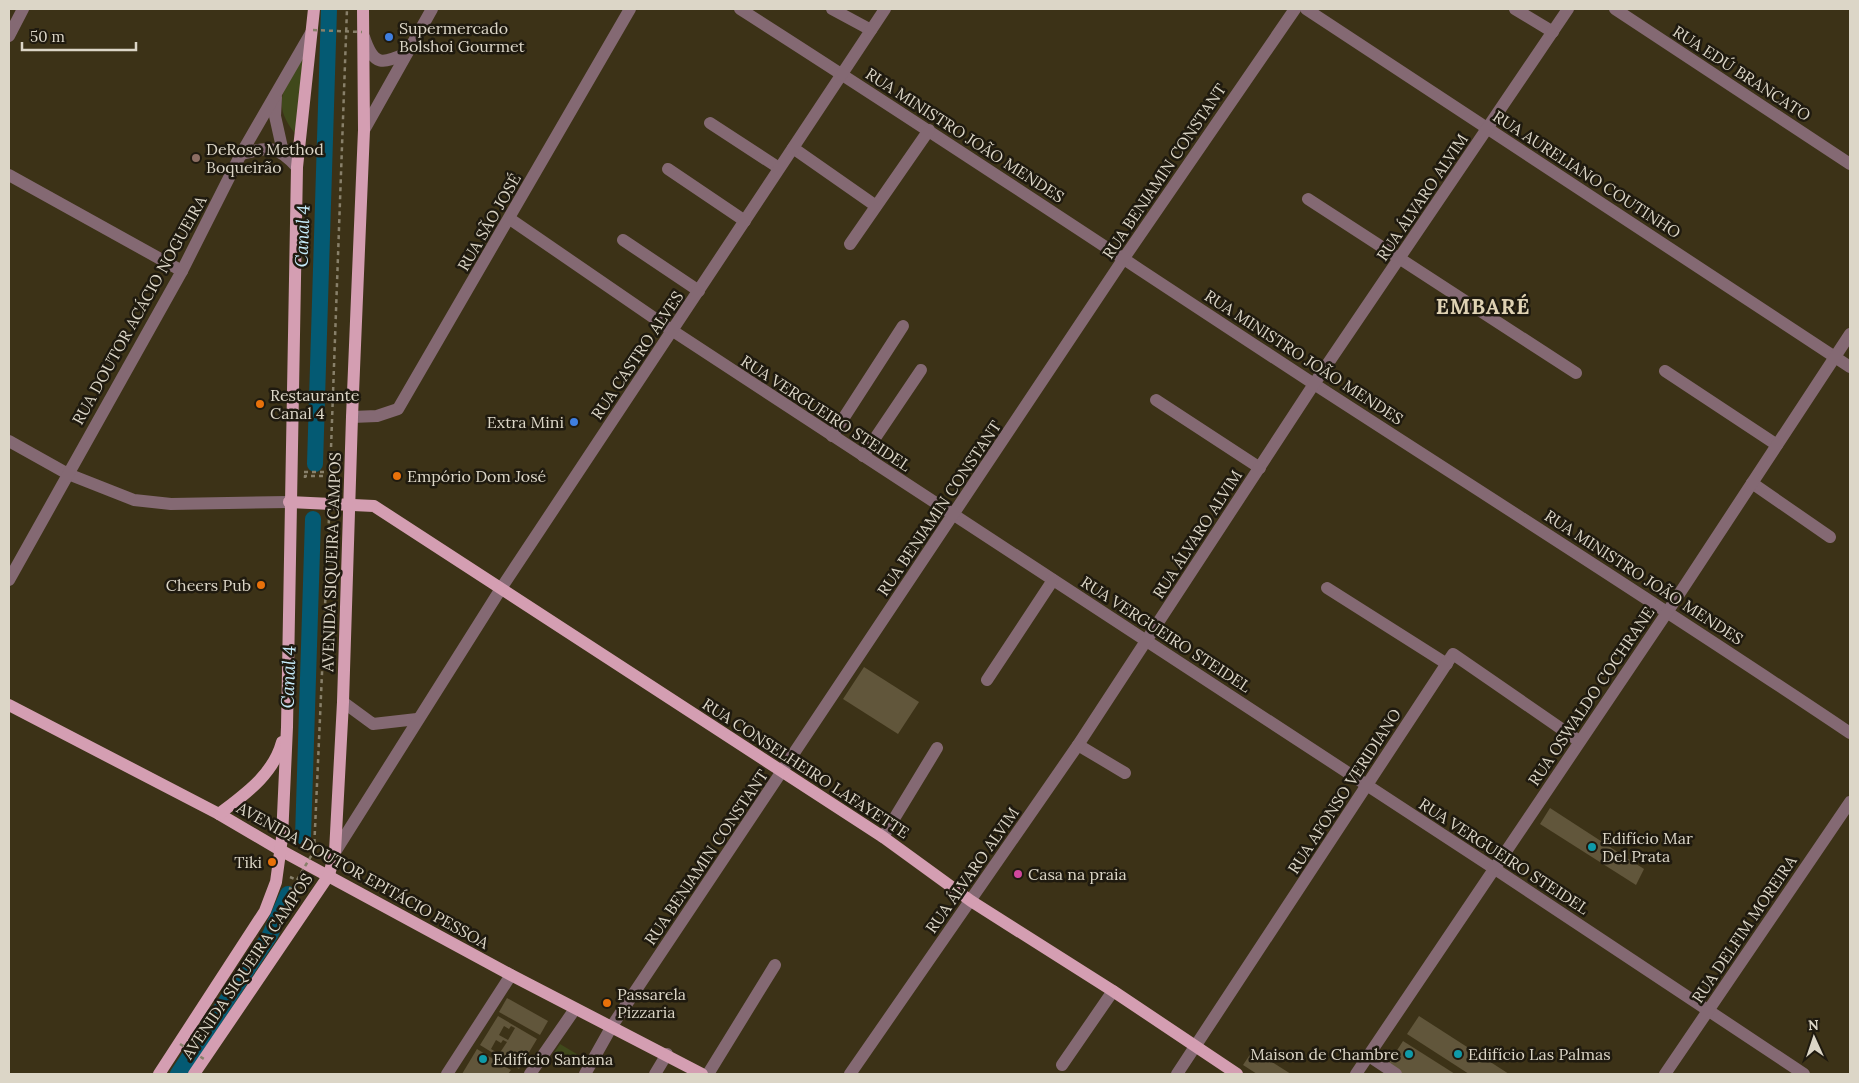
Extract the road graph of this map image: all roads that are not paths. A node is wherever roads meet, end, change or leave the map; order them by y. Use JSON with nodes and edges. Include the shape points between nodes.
{"nodes":[{"id":1,"x":23,"y":9,"type":"edge"},
{"id":2,"x":314,"y":9,"type":"edge"},
{"id":3,"x":363,"y":9,"type":"edge"},
{"id":4,"x":432,"y":9,"type":"edge"},
{"id":5,"x":630,"y":9,"type":"edge"},
{"id":6,"x":740,"y":9,"type":"edge"},
{"id":7,"x":832,"y":9,"type":"edge"},
{"id":8,"x":885,"y":9,"type":"edge"},
{"id":9,"x":1295,"y":9,"type":"edge"},
{"id":10,"x":1306,"y":9,"type":"edge"},
{"id":11,"x":1515,"y":9,"type":"edge"},
{"id":12,"x":1568,"y":9,"type":"edge"},
{"id":13,"x":1615,"y":9,"type":"edge"},
{"id":14,"x":313,"y":30,"type":"junction"},
{"id":15,"x":871,"y":30,"type":"junction"},
{"id":16,"x":362,"y":32,"type":"junction"},
{"id":17,"x":1552,"y":32,"type":"junction"},
{"id":18,"x":9,"y":36,"type":"edge"},
{"id":19,"x":407,"y":52,"type":"junction"},
{"id":20,"x":842,"y":73,"type":"junction"},
{"id":21,"x":276,"y":94,"type":"junction"},
{"id":22,"x":710,"y":123,"type":"dead end"},
{"id":23,"x":1488,"y":129,"type":"junction"},
{"id":24,"x":364,"y":130,"type":"junction"},
{"id":25,"x":929,"y":130,"type":"junction"},
{"id":26,"x":793,"y":148,"type":"junction"},
{"id":27,"x":282,"y":152,"type":"junction"},
{"id":28,"x":241,"y":154,"type":"junction"},
{"id":29,"x":1850,"y":164,"type":"edge"},
{"id":30,"x":297,"y":167,"type":"junction"},
{"id":31,"x":779,"y":168,"type":"junction"},
{"id":32,"x":668,"y":169,"type":"dead end"},
{"id":33,"x":9,"y":175,"type":"edge"},
{"id":34,"x":1308,"y":199,"type":"dead end"},
{"id":35,"x":876,"y":206,"type":"junction"},
{"id":36,"x":510,"y":219,"type":"junction"},
{"id":37,"x":745,"y":221,"type":"junction"},
{"id":38,"x":623,"y":240,"type":"dead end"},
{"id":39,"x":850,"y":244,"type":"dead end"},
{"id":40,"x":1124,"y":258,"type":"junction"},
{"id":41,"x":1400,"y":258,"type":"junction"},
{"id":42,"x":182,"y":271,"type":"junction"},
{"id":43,"x":699,"y":291,"type":"junction"},
{"id":44,"x":903,"y":326,"type":"dead end"},
{"id":45,"x":673,"y":331,"type":"junction"},
{"id":46,"x":1850,"y":334,"type":"edge"},
{"id":47,"x":1835,"y":356,"type":"junction"},
{"id":48,"x":1850,"y":366,"type":"edge"},
{"id":49,"x":921,"y":370,"type":"dead end"},
{"id":50,"x":1666,"y":370,"type":"dead end"},
{"id":51,"x":1576,"y":374,"type":"dead end"},
{"id":52,"x":1314,"y":384,"type":"junction"},
{"id":53,"x":1156,"y":400,"type":"dead end"},
{"id":54,"x":352,"y":417,"type":"junction"},
{"id":55,"x":832,"y":436,"type":"junction"},
{"id":56,"x":9,"y":441,"type":"edge"},
{"id":57,"x":1777,"y":445,"type":"junction"},
{"id":58,"x":863,"y":456,"type":"junction"},
{"id":59,"x":1260,"y":468,"type":"junction"},
{"id":60,"x":68,"y":474,"type":"junction"},
{"id":61,"x":1752,"y":483,"type":"junction"},
{"id":62,"x":289,"y":502,"type":"junction"},
{"id":63,"x":350,"y":504,"type":"junction"},
{"id":64,"x":953,"y":516,"type":"junction"},
{"id":65,"x":1830,"y":537,"type":"dead end"},
{"id":66,"x":9,"y":580,"type":"edge"},
{"id":67,"x":1053,"y":580,"type":"junction"},
{"id":68,"x":502,"y":587,"type":"junction"},
{"id":69,"x":1327,"y":588,"type":"dead end"},
{"id":70,"x":1668,"y":611,"type":"junction"},
{"id":71,"x":1147,"y":640,"type":"junction"},
{"id":72,"x":1447,"y":664,"type":"junction"},
{"id":73,"x":987,"y":680,"type":"dead end"},
{"id":74,"x":343,"y":702,"type":"junction"},
{"id":75,"x":9,"y":705,"type":"edge"},
{"id":76,"x":417,"y":719,"type":"junction"},
{"id":77,"x":287,"y":727,"type":"junction"},
{"id":78,"x":1850,"y":733,"type":"edge"},
{"id":79,"x":1579,"y":741,"type":"junction"},
{"id":80,"x":1078,"y":745,"type":"junction"},
{"id":81,"x":938,"y":748,"type":"dead end"},
{"id":82,"x":782,"y":772,"type":"junction"},
{"id":83,"x":1124,"y":773,"type":"dead end"},
{"id":84,"x":1368,"y":786,"type":"junction"},
{"id":85,"x":1850,"y":802,"type":"edge"},
{"id":86,"x":219,"y":814,"type":"junction"},
{"id":87,"x":883,"y":837,"type":"junction"},
{"id":88,"x":282,"y":851,"type":"junction"},
{"id":89,"x":335,"y":852,"type":"junction"},
{"id":90,"x":1496,"y":869,"type":"junction"},
{"id":91,"x":329,"y":875,"type":"junction"},
{"id":92,"x":971,"y":901,"type":"junction"},
{"id":93,"x":775,"y":965,"type":"dead end"},
{"id":94,"x":511,"y":975,"type":"junction"},
{"id":95,"x":1113,"y":991,"type":"junction"},
{"id":96,"x":575,"y":1009,"type":"junction"},
{"id":97,"x":1708,"y":1011,"type":"junction"},
{"id":98,"x":612,"y":1026,"type":"junction"},
{"id":99,"x":1196,"y":1048,"type":"junction"},
{"id":100,"x":667,"y":1054,"type":"junction"},
{"id":101,"x":1368,"y":1056,"type":"junction"},
{"id":102,"x":1062,"y":1065,"type":"dead end"},
{"id":103,"x":159,"y":1074,"type":"edge"},
{"id":104,"x":194,"y":1074,"type":"edge"},
{"id":105,"x":447,"y":1074,"type":"edge"},
{"id":106,"x":530,"y":1074,"type":"edge"},
{"id":107,"x":585,"y":1074,"type":"edge"},
{"id":108,"x":655,"y":1074,"type":"edge"},
{"id":109,"x":702,"y":1074,"type":"edge"},
{"id":110,"x":708,"y":1074,"type":"edge"},
{"id":111,"x":850,"y":1074,"type":"edge"},
{"id":112,"x":1178,"y":1074,"type":"edge"},
{"id":113,"x":1237,"y":1074,"type":"edge"},
{"id":114,"x":1356,"y":1074,"type":"edge"},
{"id":115,"x":1396,"y":1074,"type":"edge"},
{"id":116,"x":1665,"y":1074,"type":"edge"},
{"id":117,"x":1804,"y":1074,"type":"edge"}],
"edges":[{"from":1,"to":18,"type":"street"},
{"from":2,"to":14,"type":"main road","name":"AVENIDA SIQUEIRA CAMPOS"},
{"from":3,"to":16,"type":"main road","name":"AVENIDA SIQUEIRA CAMPOS"},
{"from":4,"to":19,"type":"street"},
{"from":5,"to":36,"type":"street","name":"RUA SÃO JOSÉ"},
{"from":6,"to":20,"type":"street","name":"RUA MINISTRO JOÃO MENDES"},
{"from":7,"to":15,"type":"street"},
{"from":8,"to":15,"type":"street","name":"RUA CASTRO ALVES"},
{"from":9,"to":40,"type":"street","name":"RUA BENJAMIN CONSTANT"},
{"from":10,"to":23,"type":"street","name":"RUA AURELIANO COUTINHO"},
{"from":11,"to":17,"type":"street"},
{"from":12,"to":17,"type":"street","name":"RUA ÁLVARO ALVIM"},
{"from":13,"to":29,"type":"street","name":"RUA EDÚ BRANCATO"},
{"from":14,"to":21,"type":"street","name":"RUA DOUTOR ACÁCIO NOGUEIRA"},
{"from":14,"to":30,"type":"main road","name":"AVENIDA SIQUEIRA CAMPOS"},
{"from":15,"to":20,"type":"street","name":"RUA CASTRO ALVES"},
{"from":16,"to":19,"type":"street","via":[[372,57],[381,62],[388,62]]},
{"from":16,"to":24,"type":"main road","name":"AVENIDA SIQUEIRA CAMPOS"},
{"from":17,"to":23,"type":"street","name":"RUA ÁLVARO ALVIM"},
{"from":19,"to":24,"type":"street"},
{"from":20,"to":25,"type":"street","name":"RUA MINISTRO JOÃO MENDES"},
{"from":20,"to":26,"type":"street","name":"RUA CASTRO ALVES"},
{"from":21,"to":27,"type":"street","via":[[275,116]]},
{"from":21,"to":28,"type":"street","name":"RUA DOUTOR ACÁCIO NOGUEIRA"},
{"from":22,"to":31,"type":"street"},
{"from":23,"to":41,"type":"street","name":"RUA ÁLVARO ALVIM"},
{"from":23,"to":47,"type":"street","name":"RUA AURELIANO COUTINHO"},
{"from":24,"to":54,"type":"main road","name":"AVENIDA SIQUEIRA CAMPOS"},
{"from":25,"to":35,"type":"street"},
{"from":25,"to":40,"type":"street","name":"RUA MINISTRO JOÃO MENDES"},
{"from":26,"to":31,"type":"street","name":"RUA CASTRO ALVES"},
{"from":26,"to":35,"type":"street"},
{"from":27,"to":28,"type":"street","via":[[264,149]]},
{"from":27,"to":30,"type":"street"},
{"from":28,"to":42,"type":"street","name":"RUA DOUTOR ACÁCIO NOGUEIRA"},
{"from":30,"to":62,"type":"main road","name":"AVENIDA SIQUEIRA CAMPOS"},
{"from":31,"to":37,"type":"street","name":"RUA CASTRO ALVES"},
{"from":32,"to":37,"type":"street"},
{"from":33,"to":42,"type":"street"},
{"from":34,"to":41,"type":"street"},
{"from":35,"to":39,"type":"street"},
{"from":36,"to":45,"type":"street","name":"RUA VERGUEIRO STEIDEL"},
{"from":36,"to":54,"type":"street","name":"RUA SÃO JOSÉ","via":[[398,408],[377,416]]},
{"from":37,"to":43,"type":"street","name":"RUA CASTRO ALVES"},
{"from":38,"to":43,"type":"street"},
{"from":40,"to":52,"type":"street","name":"RUA MINISTRO JOÃO MENDES"},
{"from":40,"to":64,"type":"street","name":"RUA BENJAMIN CONSTANT"},
{"from":41,"to":51,"type":"street"},
{"from":41,"to":52,"type":"street","name":"RUA ÁLVARO ALVIM"},
{"from":42,"to":60,"type":"street","name":"RUA DOUTOR ACÁCIO NOGUEIRA"},
{"from":43,"to":45,"type":"street","name":"RUA CASTRO ALVES"},
{"from":44,"to":55,"type":"street"},
{"from":45,"to":55,"type":"street","name":"RUA VERGUEIRO STEIDEL"},
{"from":45,"to":68,"type":"street","name":"RUA CASTRO ALVES"},
{"from":46,"to":47,"type":"street","name":"RUA OSWALDO COCHRANE"},
{"from":47,"to":48,"type":"street","name":"RUA AURELIANO COUTINHO"},
{"from":47,"to":57,"type":"street","name":"RUA OSWALDO COCHRANE"},
{"from":49,"to":58,"type":"street"},
{"from":50,"to":57,"type":"street"},
{"from":52,"to":59,"type":"street","name":"RUA ÁLVARO ALVIM"},
{"from":52,"to":70,"type":"street","name":"RUA MINISTRO JOÃO MENDES"},
{"from":53,"to":59,"type":"street"},
{"from":54,"to":63,"type":"main road","name":"AVENIDA SIQUEIRA CAMPOS"},
{"from":55,"to":58,"type":"street","name":"RUA VERGUEIRO STEIDEL"},
{"from":56,"to":60,"type":"street"},
{"from":57,"to":61,"type":"street","name":"RUA OSWALDO COCHRANE"},
{"from":58,"to":64,"type":"street","name":"RUA VERGUEIRO STEIDEL"},
{"from":59,"to":71,"type":"street","name":"RUA ÁLVARO ALVIM"},
{"from":60,"to":62,"type":"street","via":[[119,496],[155,503]]},
{"from":60,"to":66,"type":"street","name":"RUA DOUTOR ACÁCIO NOGUEIRA"},
{"from":61,"to":65,"type":"street"},
{"from":61,"to":70,"type":"street","name":"RUA OSWALDO COCHRANE"},
{"from":62,"to":63,"type":"main road","name":"RUA CONSELHEIRO LAFAYETTE","via":[[333,506]]},
{"from":62,"to":77,"type":"main road","name":"AVENIDA SIQUEIRA CAMPOS"},
{"from":63,"to":68,"type":"main road","name":"RUA CONSELHEIRO LAFAYETTE","via":[[374,506]]},
{"from":63,"to":74,"type":"main road","name":"AVENIDA SIQUEIRA CAMPOS"},
{"from":64,"to":67,"type":"street","name":"RUA VERGUEIRO STEIDEL"},
{"from":64,"to":82,"type":"street","name":"RUA BENJAMIN CONSTANT"},
{"from":67,"to":71,"type":"street","name":"RUA VERGUEIRO STEIDEL"},
{"from":67,"to":73,"type":"street"},
{"from":68,"to":76,"type":"street","name":"RUA CASTRO ALVES"},
{"from":68,"to":82,"type":"main road","name":"RUA CONSELHEIRO LAFAYETTE"},
{"from":69,"to":72,"type":"street"},
{"from":70,"to":78,"type":"street","name":"RUA MINISTRO JOÃO MENDES"},
{"from":70,"to":79,"type":"street","name":"RUA OSWALDO COCHRANE"},
{"from":71,"to":80,"type":"street","name":"RUA ÁLVARO ALVIM"},
{"from":71,"to":84,"type":"street","name":"RUA VERGUEIRO STEIDEL"},
{"from":72,"to":79,"type":"street","via":[[1454,654]]},
{"from":72,"to":84,"type":"street","name":"RUA AFONSO VERIDIANO"},
{"from":74,"to":76,"type":"street","via":[[374,724]]},
{"from":74,"to":89,"type":"main road","name":"AVENIDA SIQUEIRA CAMPOS"},
{"from":75,"to":86,"type":"main road","name":"AVENIDA DOUTOR EPITÁCIO PESSOA"},
{"from":76,"to":89,"type":"street","name":"RUA CASTRO ALVES"},
{"from":77,"to":86,"type":"main road","via":[[279,754],[271,767],[242,797]]},
{"from":77,"to":88,"type":"main road","name":"AVENIDA SIQUEIRA CAMPOS"},
{"from":79,"to":90,"type":"street","name":"RUA OSWALDO COCHRANE"},
{"from":80,"to":83,"type":"street"},
{"from":80,"to":92,"type":"street","name":"RUA ÁLVARO ALVIM"},
{"from":81,"to":87,"type":"street"},
{"from":82,"to":87,"type":"main road","name":"RUA CONSELHEIRO LAFAYETTE"},
{"from":82,"to":98,"type":"street","name":"RUA BENJAMIN CONSTANT"},
{"from":84,"to":90,"type":"street","name":"RUA VERGUEIRO STEIDEL"},
{"from":84,"to":99,"type":"street","name":"RUA AFONSO VERIDIANO"},
{"from":85,"to":97,"type":"street","name":"RUA DELFIM MOREIRA"},
{"from":86,"to":88,"type":"main road","name":"AVENIDA DOUTOR EPITÁCIO PESSOA"},
{"from":87,"to":92,"type":"main road","name":"RUA CONSELHEIRO LAFAYETTE"},
{"from":88,"to":91,"type":"main road","name":"AVENIDA DOUTOR EPITÁCIO PESSOA"},
{"from":88,"to":103,"type":"main road","name":"AVENIDA SIQUEIRA CAMPOS","via":[[276,882],[265,911]]},
{"from":89,"to":91,"type":"main road","name":"AVENIDA SIQUEIRA CAMPOS"},
{"from":90,"to":97,"type":"street","name":"RUA VERGUEIRO STEIDEL"},
{"from":90,"to":101,"type":"street","name":"RUA OSWALDO COCHRANE"},
{"from":91,"to":94,"type":"main road","name":"AVENIDA DOUTOR EPITÁCIO PESSOA"},
{"from":91,"to":104,"type":"main road","name":"AVENIDA SIQUEIRA CAMPOS"},
{"from":92,"to":95,"type":"main road","name":"RUA CONSELHEIRO LAFAYETTE"},
{"from":92,"to":111,"type":"street","name":"RUA ÁLVARO ALVIM"},
{"from":93,"to":110,"type":"street"},
{"from":94,"to":96,"type":"main road","name":"AVENIDA DOUTOR EPITÁCIO PESSOA"},
{"from":94,"to":105,"type":"street"},
{"from":95,"to":99,"type":"main road","name":"RUA CONSELHEIRO LAFAYETTE"},
{"from":95,"to":102,"type":"street"},
{"from":96,"to":98,"type":"main road","name":"AVENIDA DOUTOR EPITÁCIO PESSOA"},
{"from":96,"to":106,"type":"street"},
{"from":97,"to":116,"type":"street","name":"RUA DELFIM MOREIRA"},
{"from":97,"to":117,"type":"street","name":"RUA VERGUEIRO STEIDEL"},
{"from":98,"to":100,"type":"main road","name":"AVENIDA DOUTOR EPITÁCIO PESSOA"},
{"from":98,"to":107,"type":"street","name":"RUA BENJAMIN CONSTANT"},
{"from":99,"to":112,"type":"street","name":"RUA AFONSO VERIDIANO"},
{"from":99,"to":113,"type":"main road","name":"RUA CONSELHEIRO LAFAYETTE"},
{"from":100,"to":108,"type":"street"},
{"from":100,"to":109,"type":"main road","name":"AVENIDA DOUTOR EPITÁCIO PESSOA"},
{"from":101,"to":114,"type":"street","name":"RUA OSWALDO COCHRANE"},
{"from":101,"to":115,"type":"street"}]}
